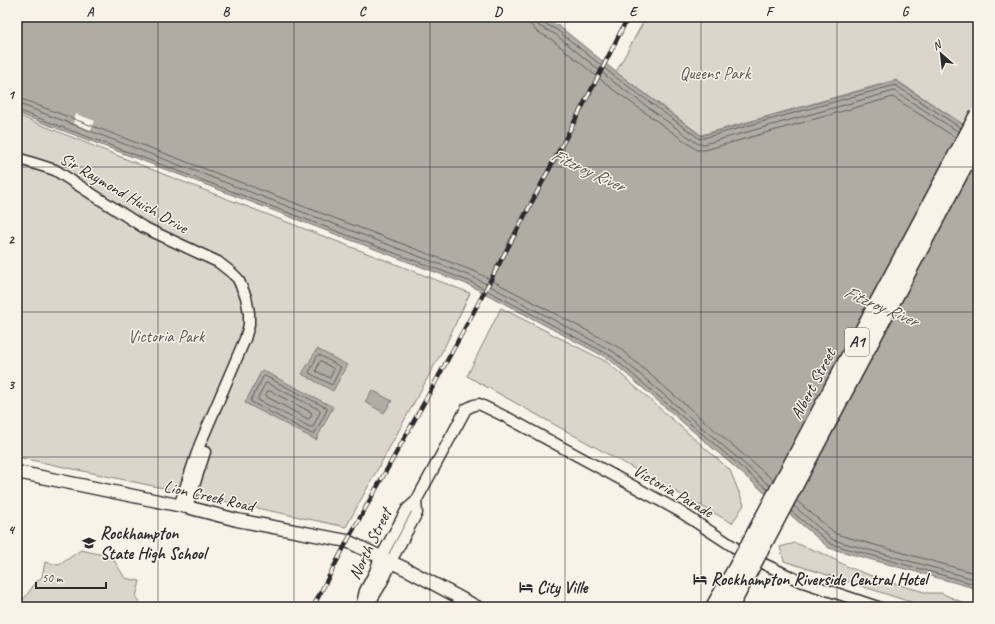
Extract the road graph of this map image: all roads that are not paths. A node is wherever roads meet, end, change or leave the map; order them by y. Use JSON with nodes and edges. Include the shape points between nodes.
{"nodes":[{"id":1,"x":978,"y":115,"type":"edge"},
{"id":2,"x":978,"y":139,"type":"edge"},
{"id":3,"x":17,"y":158,"type":"edge"},
{"id":4,"x":460,"y":419,"type":"joint"},
{"id":5,"x":17,"y":472,"type":"edge"},
{"id":6,"x":183,"y":507,"type":"junction"},
{"id":7,"x":386,"y":559,"type":"junction"},
{"id":8,"x":741,"y":572,"type":"junction"},
{"id":9,"x":363,"y":607,"type":"edge"},
{"id":10,"x":477,"y":607,"type":"edge"},
{"id":11,"x":714,"y":607,"type":"edge"},
{"id":12,"x":730,"y":607,"type":"edge"},
{"id":13,"x":878,"y":607,"type":"edge"}],
"edges":[{"from":1,"to":8,"type":"highway","name":"Albert Street","number":"A1","bridge":true},
{"from":2,"to":8,"type":"highway","name":"Albert Street","number":"A1","bridge":true},
{"from":3,"to":6,"type":"street","name":"Sir Raymond Huish Drive","via":[[54,170],[143,227],[218,262],[238,279],[246,297],[249,325],[200,444]]},
{"from":4,"to":7,"type":"street","name":"North Street","via":[[416,501],[417,513]]},
{"from":4,"to":13,"type":"street","name":"Victoria Parade","via":[[466,409],[480,404],[679,511],[766,565],[800,582]]},
{"from":5,"to":6,"type":"street","name":"Lion Creek Road"},
{"from":6,"to":7,"type":"street","name":"Lion Creek Road","via":[[347,540]]},
{"from":7,"to":9,"type":"street","name":"North Street","via":[[386,574],[375,594]]},
{"from":7,"to":10,"type":"street","name":"Lion Creek Road"},
{"from":8,"to":11,"type":"highway","name":"Albert Street","number":"A1"},
{"from":8,"to":12,"type":"highway","name":"Albert Street","number":"A1"}]}
